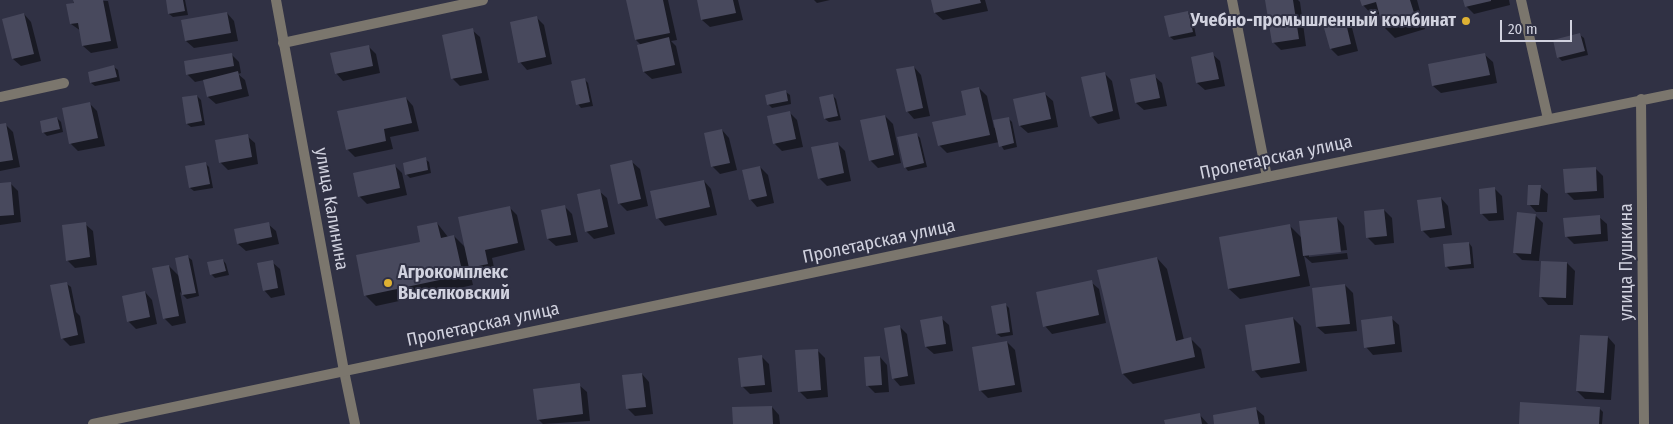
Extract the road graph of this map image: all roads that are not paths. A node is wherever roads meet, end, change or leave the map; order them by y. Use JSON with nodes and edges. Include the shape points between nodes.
{"nodes":[{"id":1,"x":276,"y":0,"type":"edge"},
{"id":2,"x":483,"y":0,"type":"edge"},
{"id":3,"x":1232,"y":0,"type":"edge"},
{"id":4,"x":1521,"y":0,"type":"edge"},
{"id":5,"x":284,"y":42,"type":"junction"},
{"id":6,"x":64,"y":82,"type":"dead end"},
{"id":7,"x":1673,"y":94,"type":"edge"},
{"id":8,"x":0,"y":96,"type":"edge"},
{"id":9,"x":1641,"y":99,"type":"junction"},
{"id":10,"x":1548,"y":119,"type":"junction"},
{"id":11,"x":1267,"y":177,"type":"junction"},
{"id":12,"x":344,"y":371,"type":"junction"},
{"id":13,"x":93,"y":424,"type":"edge"},
{"id":14,"x":355,"y":424,"type":"edge"},
{"id":15,"x":1644,"y":424,"type":"edge"}],
"edges":[{"from":1,"to":5,"type":"street","name":"улица Калинина"},
{"from":2,"to":5,"type":"street"},
{"from":3,"to":11,"type":"street"},
{"from":4,"to":10,"type":"street"},
{"from":5,"to":12,"type":"street","name":"улица Калинина"},
{"from":6,"to":8,"type":"street"},
{"from":7,"to":9,"type":"street","name":"Пролетарская улица"},
{"from":9,"to":10,"type":"street","name":"Пролетарская улица"},
{"from":9,"to":15,"type":"street","name":"улица Пушкина"},
{"from":10,"to":11,"type":"street","name":"Пролетарская улица"},
{"from":11,"to":12,"type":"street","name":"Пролетарская улица"},
{"from":12,"to":13,"type":"street","name":"Пролетарская улица"},
{"from":12,"to":14,"type":"street","name":"улица Калинина"}]}
